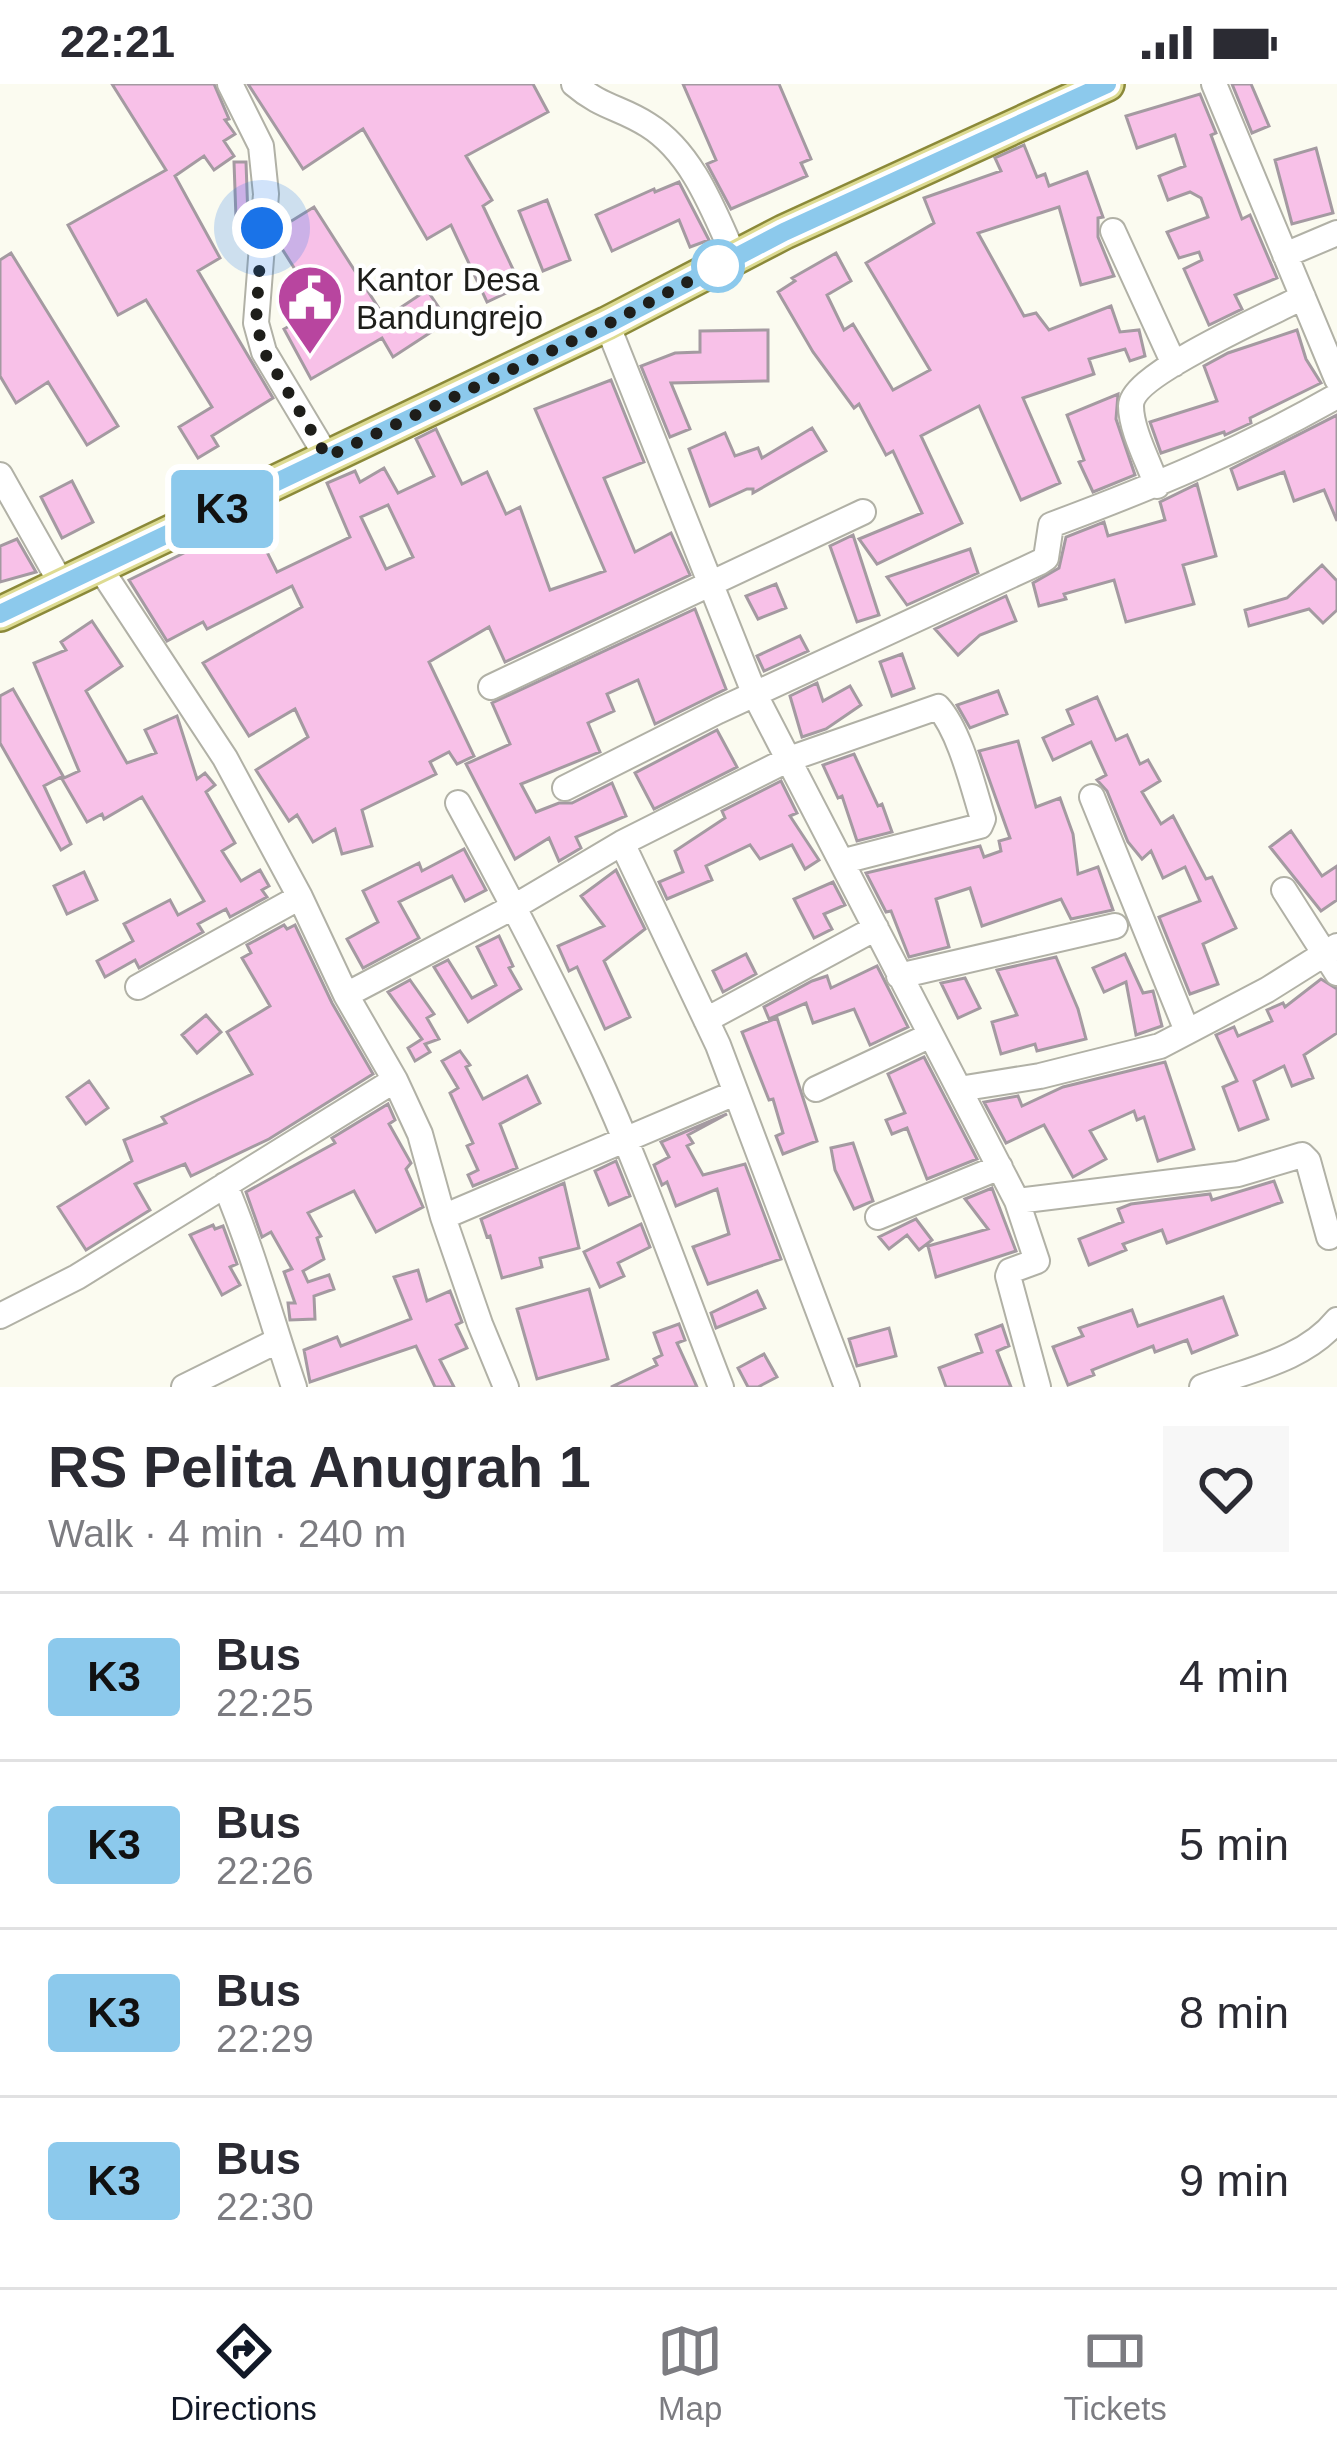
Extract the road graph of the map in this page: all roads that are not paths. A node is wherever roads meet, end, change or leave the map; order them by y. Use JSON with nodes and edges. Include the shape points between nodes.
{"nodes":[{"id":1,"x":230,"y":84,"type":"edge"},
{"id":2,"x":574,"y":84,"type":"edge"},
{"id":3,"x":1107,"y":84,"type":"edge"},
{"id":4,"x":1214,"y":84,"type":"edge"},
{"id":5,"x":1113,"y":231,"type":"dead end"},
{"id":6,"x":1337,"y":233,"type":"edge"},
{"id":7,"x":1285,"y":255,"type":"junction"},
{"id":8,"x":734,"y":258,"type":"junction"},
{"id":9,"x":1303,"y":297,"type":"junction"},
{"id":10,"x":608,"y":324,"type":"junction"},
{"id":11,"x":1174,"y":364,"type":"junction"},
{"id":12,"x":1337,"y":379,"type":"edge"},
{"id":13,"x":1337,"y":396,"type":"edge"},
{"id":14,"x":327,"y":457,"type":"junction"},
{"id":15,"x":0,"y":475,"type":"edge"},
{"id":16,"x":1157,"y":486,"type":"junction"},
{"id":17,"x":863,"y":512,"type":"dead end"},
{"id":18,"x":98,"y":565,"type":"junction"},
{"id":19,"x":61,"y":584,"type":"junction"},
{"id":20,"x":711,"y":584,"type":"junction"},
{"id":21,"x":0,"y":614,"type":"edge"},
{"id":22,"x":490,"y":687,"type":"dead end"},
{"id":23,"x":755,"y":694,"type":"junction"},
{"id":24,"x":789,"y":759,"type":"junction"},
{"id":25,"x":565,"y":788,"type":"dead end"},
{"id":26,"x":1092,"y":797,"type":"dead end"},
{"id":27,"x":458,"y":803,"type":"dead end"},
{"id":28,"x":622,"y":843,"type":"junction"},
{"id":29,"x":844,"y":861,"type":"junction"},
{"id":30,"x":1285,"y":890,"type":"dead end"},
{"id":31,"x":300,"y":897,"type":"junction"},
{"id":32,"x":514,"y":906,"type":"junction"},
{"id":33,"x":1115,"y":926,"type":"dead end"},
{"id":34,"x":876,"y":928,"type":"junction"},
{"id":35,"x":1333,"y":957,"type":"edge"},
{"id":36,"x":899,"y":976,"type":"junction"},
{"id":37,"x":138,"y":987,"type":"dead end"},
{"id":38,"x":346,"y":995,"type":"junction"},
{"id":39,"x":706,"y":1020,"type":"junction"},
{"id":40,"x":1187,"y":1031,"type":"junction"},
{"id":41,"x":931,"y":1035,"type":"junction"},
{"id":42,"x":394,"y":1080,"type":"junction"},
{"id":43,"x":816,"y":1089,"type":"dead end"},
{"id":44,"x":959,"y":1089,"type":"junction"},
{"id":45,"x":736,"y":1093,"type":"junction"},
{"id":46,"x":626,"y":1143,"type":"junction"},
{"id":47,"x":1000,"y":1167,"type":"junction"},
{"id":48,"x":225,"y":1185,"type":"junction"},
{"id":49,"x":1017,"y":1201,"type":"junction"},
{"id":50,"x":443,"y":1217,"type":"junction"},
{"id":51,"x":878,"y":1217,"type":"dead end"},
{"id":52,"x":1329,"y":1237,"type":"dead end"},
{"id":53,"x":0,"y":1316,"type":"edge"},
{"id":54,"x":1337,"y":1320,"type":"edge"},
{"id":55,"x":277,"y":1341,"type":"junction"},
{"id":56,"x":184,"y":1387,"type":"edge"},
{"id":57,"x":294,"y":1387,"type":"edge"},
{"id":58,"x":506,"y":1387,"type":"edge"},
{"id":59,"x":721,"y":1387,"type":"edge"},
{"id":60,"x":847,"y":1387,"type":"edge"},
{"id":61,"x":1038,"y":1387,"type":"edge"},
{"id":62,"x":1202,"y":1387,"type":"edge"}],
"edges":[{"from":1,"to":14,"type":"street","via":[[261,146],[266,194],[256,322],[264,352]]},
{"from":2,"to":8,"type":"street","via":[[667,140]]},
{"from":3,"to":8,"type":"main road"},
{"from":4,"to":7,"type":"street"},
{"from":5,"to":11,"type":"street"},
{"from":6,"to":7,"type":"street"},
{"from":7,"to":9,"type":"street"},
{"from":8,"to":10,"type":"main road"},
{"from":9,"to":11,"type":"street"},
{"from":9,"to":12,"type":"street"},
{"from":10,"to":14,"type":"main road"},
{"from":10,"to":20,"type":"street"},
{"from":11,"to":16,"type":"street","via":[[1136,392],[1131,407]]},
{"from":13,"to":16,"type":"street"},
{"from":14,"to":18,"type":"main road"},
{"from":15,"to":19,"type":"street"},
{"from":16,"to":23,"type":"street","via":[[1051,525],[1040,562]]},
{"from":17,"to":20,"type":"street"},
{"from":18,"to":19,"type":"main road"},
{"from":18,"to":31,"type":"street","via":[[204,724]]},
{"from":19,"to":21,"type":"main road"},
{"from":20,"to":22,"type":"street"},
{"from":20,"to":23,"type":"street"},
{"from":23,"to":24,"type":"street"},
{"from":23,"to":25,"type":"street"},
{"from":24,"to":28,"type":"street"},
{"from":24,"to":29,"type":"street"},
{"from":24,"to":29,"type":"street","via":[[934,706],[945,715],[980,826]]},
{"from":26,"to":40,"type":"street"},
{"from":27,"to":32,"type":"street"},
{"from":28,"to":32,"type":"street"},
{"from":28,"to":39,"type":"street"},
{"from":29,"to":34,"type":"street"},
{"from":30,"to":35,"type":"street"},
{"from":31,"to":37,"type":"street"},
{"from":31,"to":38,"type":"street"},
{"from":32,"to":38,"type":"street"},
{"from":32,"to":46,"type":"street"},
{"from":33,"to":36,"type":"street"},
{"from":34,"to":36,"type":"street"},
{"from":34,"to":39,"type":"street"},
{"from":35,"to":40,"type":"street"},
{"from":36,"to":41,"type":"street"},
{"from":38,"to":42,"type":"street"},
{"from":39,"to":45,"type":"street"},
{"from":40,"to":44,"type":"street","via":[[1160,1046]]},
{"from":41,"to":43,"type":"street"},
{"from":41,"to":44,"type":"street"},
{"from":42,"to":48,"type":"street"},
{"from":42,"to":50,"type":"street","via":[[420,1134]]},
{"from":44,"to":47,"type":"street"},
{"from":45,"to":46,"type":"street"},
{"from":45,"to":60,"type":"street"},
{"from":46,"to":50,"type":"street"},
{"from":46,"to":59,"type":"street"},
{"from":47,"to":49,"type":"street"},
{"from":47,"to":51,"type":"street"},
{"from":48,"to":53,"type":"street"},
{"from":48,"to":55,"type":"street"},
{"from":49,"to":52,"type":"street","via":[[1238,1174],[1302,1155]]},
{"from":49,"to":61,"type":"street","via":[[1037,1262],[1008,1276]]},
{"from":50,"to":58,"type":"street"},
{"from":54,"to":62,"type":"street","via":[[1297,1353]]},
{"from":55,"to":56,"type":"street"},
{"from":55,"to":57,"type":"street"}]}
